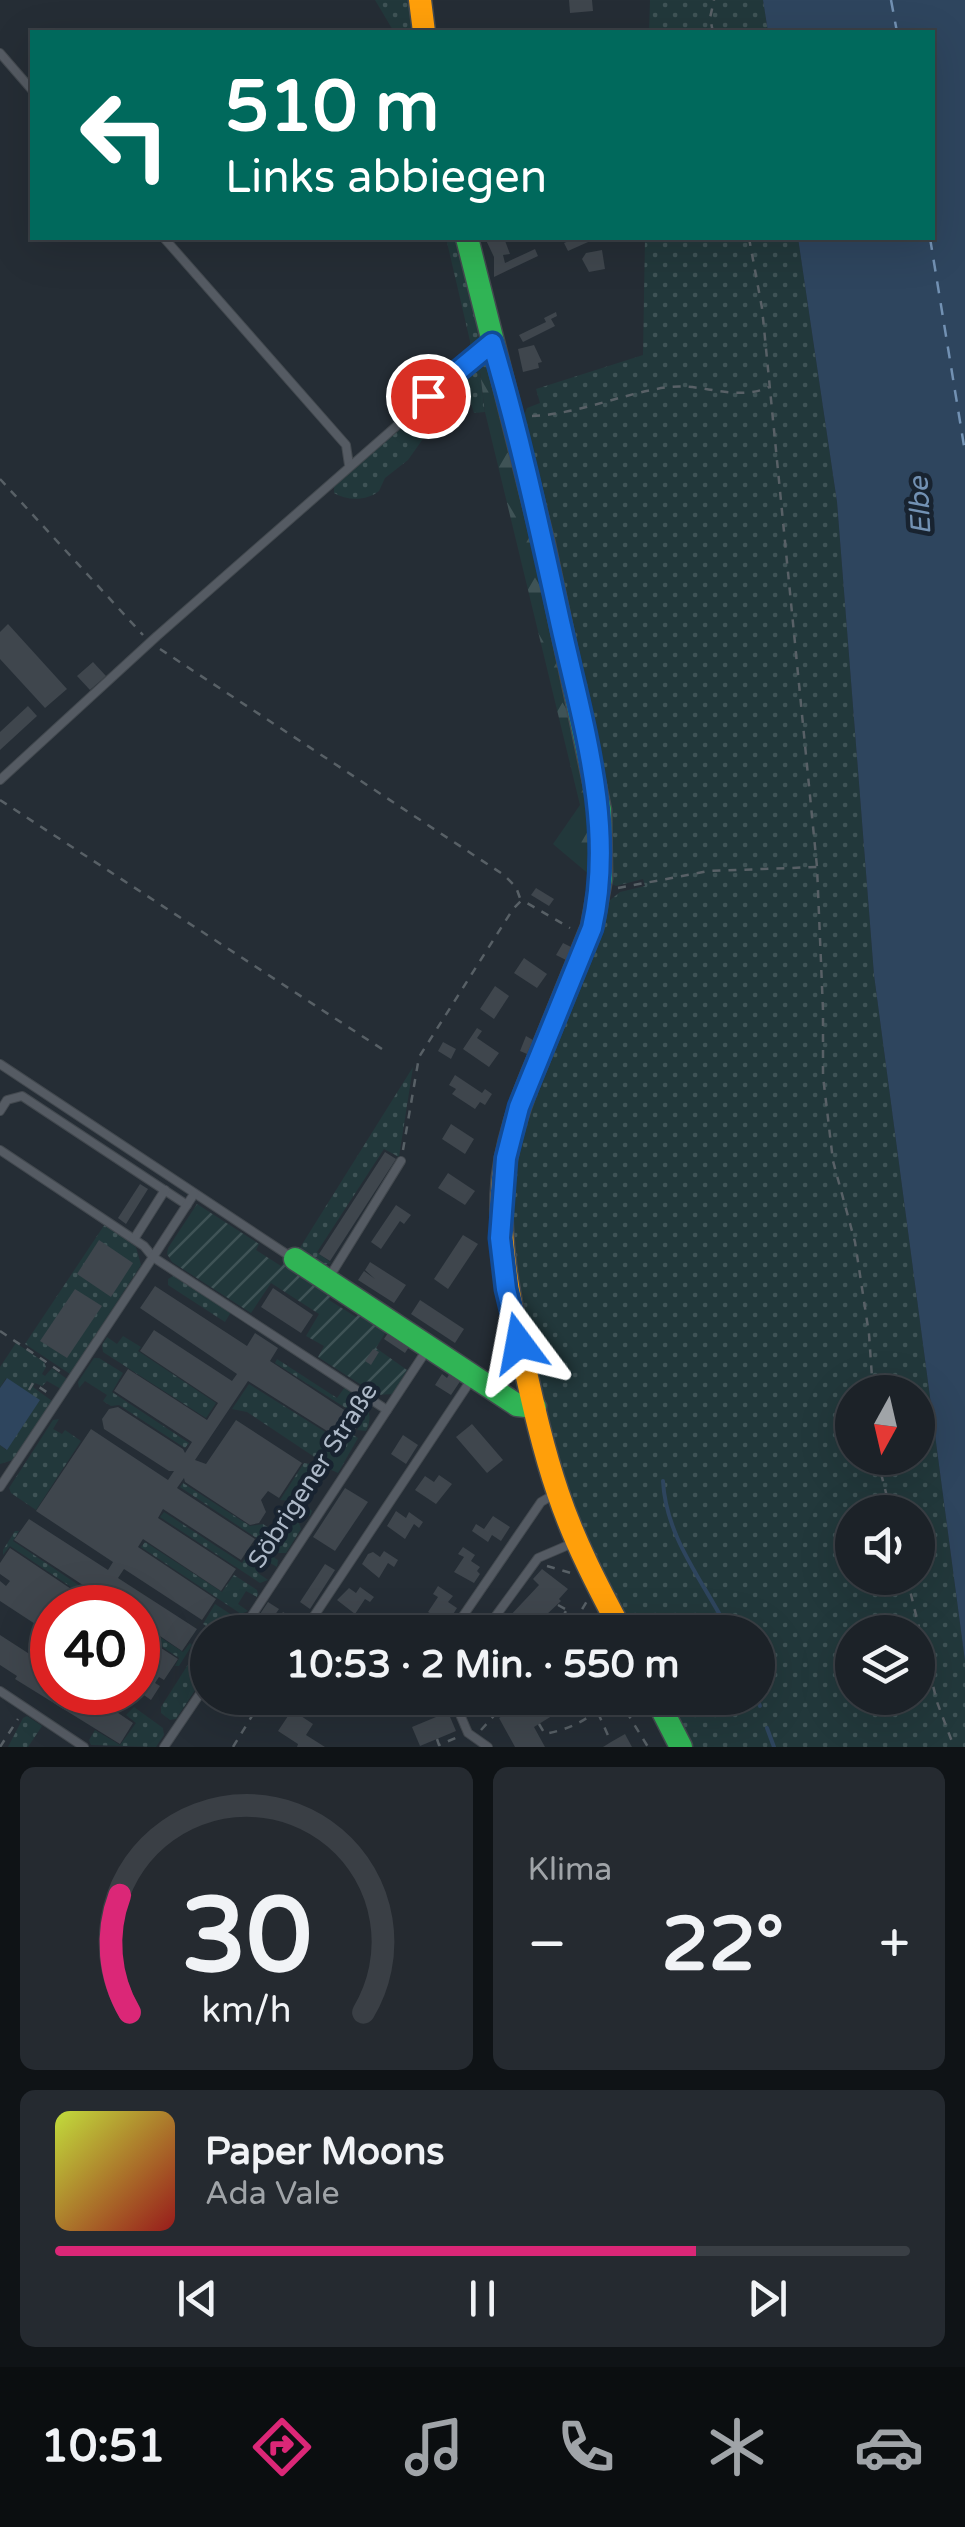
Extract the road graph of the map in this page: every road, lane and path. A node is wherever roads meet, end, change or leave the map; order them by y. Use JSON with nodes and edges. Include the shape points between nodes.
{"nodes":[{"id":1,"x":420,"y":0,"type":"edge"},
{"id":2,"x":714,"y":0,"type":"edge"},
{"id":3,"x":424,"y":30,"type":"edge"},
{"id":4,"x":713,"y":30,"type":"edge"},
{"id":5,"x":0,"y":53,"type":"edge"},
{"id":6,"x":30,"y":88,"type":"edge"},
{"id":7,"x":166,"y":240,"type":"edge"},
{"id":8,"x":466,"y":240,"type":"edge"},
{"id":9,"x":749,"y":240,"type":"edge"},
{"id":10,"x":492,"y":343,"type":"junction"},
{"id":11,"x":770,"y":386,"type":"junction"},
{"id":12,"x":513,"y":417,"type":"junction"},
{"id":13,"x":350,"y":466,"type":"junction"},
{"id":14,"x":0,"y":479,"type":"edge"},
{"id":15,"x":150,"y":642,"type":"junction"},
{"id":16,"x":0,"y":780,"type":"edge"},
{"id":17,"x":0,"y":800,"type":"edge"},
{"id":18,"x":817,"y":867,"type":"junction"},
{"id":19,"x":598,"y":898,"type":"junction"},
{"id":20,"x":521,"y":901,"type":"junction"},
{"id":21,"x":588,"y":940,"type":"junction"},
{"id":22,"x":385,"y":1051,"type":"dead end"},
{"id":23,"x":0,"y":1064,"type":"edge"},
{"id":24,"x":0,"y":1111,"type":"edge"},
{"id":25,"x":0,"y":1150,"type":"edge"},
{"id":26,"x":401,"y":1161,"type":"joint"},
{"id":27,"x":164,"y":1190,"type":"junction"},
{"id":28,"x":194,"y":1194,"type":"junction"},
{"id":29,"x":187,"y":1206,"type":"junction"},
{"id":30,"x":134,"y":1239,"type":"junction"},
{"id":31,"x":153,"y":1257,"type":"junction"},
{"id":32,"x":295,"y":1259,"type":"joint"},
{"id":33,"x":328,"y":1278,"type":"junction"},
{"id":34,"x":0,"y":1331,"type":"edge"},
{"id":35,"x":428,"y":1347,"type":"junction"},
{"id":36,"x":871,"y":1375,"type":"edge"},
{"id":37,"x":474,"y":1376,"type":"junction"},
{"id":38,"x":72,"y":1379,"type":"junction"},
{"id":39,"x":41,"y":1388,"type":"dead end"},
{"id":40,"x":29,"y":1390,"type":"dead end"},
{"id":41,"x":534,"y":1407,"type":"junction"},
{"id":42,"x":387,"y":1410,"type":"junction"},
{"id":43,"x":2,"y":1481,"type":"edge"},
{"id":44,"x":558,"y":1493,"type":"junction"},
{"id":45,"x":577,"y":1541,"type":"junction"},
{"id":46,"x":542,"y":1564,"type":"dead end"},
{"id":47,"x":577,"y":1579,"type":"dead end"},
{"id":48,"x":584,"y":1592,"type":"dead end"},
{"id":49,"x":910,"y":1595,"type":"edge"},
{"id":50,"x":558,"y":1604,"type":"dead end"},
{"id":51,"x":566,"y":1610,"type":"junction"},
{"id":52,"x":252,"y":1615,"type":"edge"},
{"id":53,"x":315,"y":1615,"type":"edge"},
{"id":54,"x":464,"y":1615,"type":"edge"},
{"id":55,"x":496,"y":1615,"type":"edge"},
{"id":56,"x":563,"y":1615,"type":"edge"},
{"id":57,"x":569,"y":1615,"type":"edge"},
{"id":58,"x":579,"y":1615,"type":"edge"},
{"id":59,"x":614,"y":1615,"type":"edge"},
{"id":60,"x":0,"y":1690,"type":"edge"},
{"id":61,"x":25,"y":1708,"type":"junction"},
{"id":62,"x":190,"y":1709,"type":"edge"},
{"id":63,"x":253,"y":1715,"type":"edge"},
{"id":64,"x":462,"y":1715,"type":"edge"},
{"id":65,"x":493,"y":1715,"type":"edge"},
{"id":66,"x":592,"y":1715,"type":"edge"},
{"id":67,"x":599,"y":1715,"type":"edge"},
{"id":68,"x":628,"y":1715,"type":"edge"},
{"id":69,"x":665,"y":1715,"type":"edge"},
{"id":70,"x":539,"y":1724,"type":"dead end"},
{"id":71,"x":472,"y":1735,"type":"junction"},
{"id":72,"x":437,"y":1738,"type":"dead end"},
{"id":73,"x":611,"y":1742,"type":"dead end"},
{"id":74,"x":0,"y":1747,"type":"edge"},
{"id":75,"x":84,"y":1747,"type":"edge"},
{"id":76,"x":164,"y":1747,"type":"edge"},
{"id":77,"x":233,"y":1747,"type":"edge"},
{"id":78,"x":488,"y":1747,"type":"edge"},
{"id":79,"x":648,"y":1747,"type":"edge"},
{"id":80,"x":682,"y":1747,"type":"edge"},
{"id":81,"x":954,"y":1747,"type":"edge"}],
"edges":[{"from":1,"to":3,"type":"street"},
{"from":2,"to":4,"type":"path"},
{"from":5,"to":6,"type":"lane"},
{"from":7,"to":13,"type":"lane","via":[[346,445]]},
{"from":8,"to":10,"type":"street"},
{"from":9,"to":11,"type":"path"},
{"from":10,"to":12,"type":"street"},
{"from":10,"to":13,"type":"lane"},
{"from":11,"to":12,"type":"path","via":[[756,393],[670,386],[558,415]]},
{"from":11,"to":18,"type":"path"},
{"from":12,"to":19,"type":"street","via":[[600,810]]},
{"from":13,"to":15,"type":"lane"},
{"from":14,"to":15,"type":"path"},
{"from":15,"to":16,"type":"lane"},
{"from":15,"to":20,"type":"path","via":[[504,876]]},
{"from":17,"to":22,"type":"path"},
{"from":18,"to":19,"type":"path","via":[[709,870]]},
{"from":18,"to":36,"type":"path","via":[[823,1076],[833,1161],[855,1242]]},
{"from":19,"to":21,"type":"street"},
{"from":20,"to":21,"type":"path"},
{"from":20,"to":26,"type":"path","via":[[419,1057]]},
{"from":21,"to":41,"type":"street","via":[[519,1107],[502,1182],[506,1289]]},
{"from":23,"to":28,"type":"lane"},
{"from":24,"to":27,"type":"lane","via":[[7,1100],[22,1096]]},
{"from":25,"to":30,"type":"lane"},
{"from":26,"to":33,"type":"lane"},
{"from":27,"to":29,"type":"lane"},
{"from":27,"to":30,"type":"lane"},
{"from":28,"to":29,"type":"lane"},
{"from":28,"to":32,"type":"lane"},
{"from":29,"to":31,"type":"lane"},
{"from":30,"to":31,"type":"lane"},
{"from":31,"to":38,"type":"lane"},
{"from":31,"to":42,"type":"lane"},
{"from":32,"to":33,"type":"street"},
{"from":33,"to":35,"type":"street"},
{"from":34,"to":38,"type":"path"},
{"from":35,"to":37,"type":"street"},
{"from":35,"to":42,"type":"lane","name":"Söbrigener Straße"},
{"from":37,"to":41,"type":"street","via":[[517,1404]]},
{"from":37,"to":53,"type":"lane"},
{"from":38,"to":43,"type":"lane"},
{"from":39,"to":40,"type":"path","via":[[33,1384]]},
{"from":41,"to":44,"type":"street"},
{"from":42,"to":52,"type":"lane","name":"Söbrigener Straße"},
{"from":44,"to":45,"type":"street"},
{"from":44,"to":54,"type":"lane","via":[[541,1502]]},
{"from":45,"to":55,"type":"lane","via":[[538,1558]]},
{"from":45,"to":59,"type":"street"},
{"from":46,"to":47,"type":"path"},
{"from":48,"to":58,"type":"path"},
{"from":49,"to":81,"type":"path"},
{"from":50,"to":51,"type":"path"},
{"from":51,"to":56,"type":"path"},
{"from":51,"to":57,"type":"path"},
{"from":60,"to":61,"type":"lane"},
{"from":61,"to":74,"type":"path"},
{"from":61,"to":75,"type":"lane"},
{"from":62,"to":76,"type":"lane"},
{"from":63,"to":77,"type":"path"},
{"from":64,"to":71,"type":"lane"},
{"from":65,"to":71,"type":"path"},
{"from":66,"to":70,"type":"path","via":[[545,1734]]},
{"from":67,"to":73,"type":"path"},
{"from":68,"to":79,"type":"path"},
{"from":69,"to":80,"type":"street"},
{"from":71,"to":72,"type":"path","via":[[440,1745]]},
{"from":71,"to":78,"type":"lane"}]}
